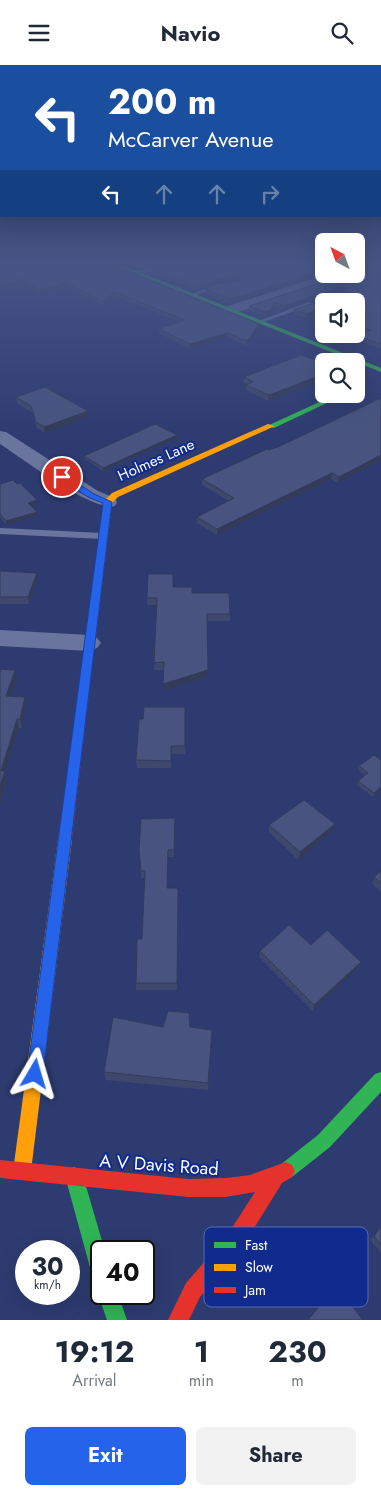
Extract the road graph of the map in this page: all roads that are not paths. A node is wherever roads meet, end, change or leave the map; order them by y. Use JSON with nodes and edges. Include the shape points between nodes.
{"nodes":[{"id":1,"x":256,"y":321,"type":"edge"},
{"id":2,"x":263,"y":321,"type":"edge"},
{"id":3,"x":259,"y":322,"type":"junction"},
{"id":4,"x":381,"y":370,"type":"edge"},
{"id":5,"x":322,"y":403,"type":"edge"},
{"id":6,"x":2,"y":439,"type":"edge"},
{"id":7,"x":108,"y":502,"type":"junction"},
{"id":8,"x":0,"y":531,"type":"edge"},
{"id":9,"x":103,"y":536,"type":"junction"},
{"id":10,"x":0,"y":638,"type":"edge"},
{"id":11,"x":89,"y":643,"type":"junction"},
{"id":12,"x":381,"y":1080,"type":"edge"},
{"id":13,"x":0,"y":1169,"type":"edge"},
{"id":14,"x":22,"y":1171,"type":"junction"},
{"id":15,"x":74,"y":1176,"type":"junction"},
{"id":16,"x":275,"y":1177,"type":"junction"},
{"id":17,"x":244,"y":1227,"type":"edge"},
{"id":18,"x":92,"y":1240,"type":"edge"},
{"id":19,"x":204,"y":1277,"type":"edge"},
{"id":20,"x":112,"y":1305,"type":"edge"},
{"id":21,"x":117,"y":1320,"type":"edge"},
{"id":22,"x":178,"y":1320,"type":"edge"}],
"edges":[{"from":1,"to":3,"type":"street"},
{"from":2,"to":3,"type":"lane"},
{"from":3,"to":4,"type":"street"},
{"from":5,"to":7,"type":"street","name":"Holmes Lane","via":[[115,495]]},
{"from":6,"to":7,"type":"street","via":[[91,495]]},
{"from":7,"to":9,"type":"street"},
{"from":8,"to":9,"type":"lane"},
{"from":9,"to":11,"type":"street"},
{"from":10,"to":11,"type":"street"},
{"from":11,"to":14,"type":"street"},
{"from":12,"to":16,"type":"street","name":"A V Davis Road","via":[[324,1141]]},
{"from":13,"to":14,"type":"street","name":"A V Davis Road"},
{"from":14,"to":15,"type":"street","name":"A V Davis Road"},
{"from":15,"to":16,"type":"street","name":"A V Davis Road","via":[[216,1189],[256,1184]]},
{"from":15,"to":18,"type":"street"},
{"from":16,"to":17,"type":"street"},
{"from":19,"to":22,"type":"street","via":[[193,1290]]},
{"from":20,"to":21,"type":"street"}]}
